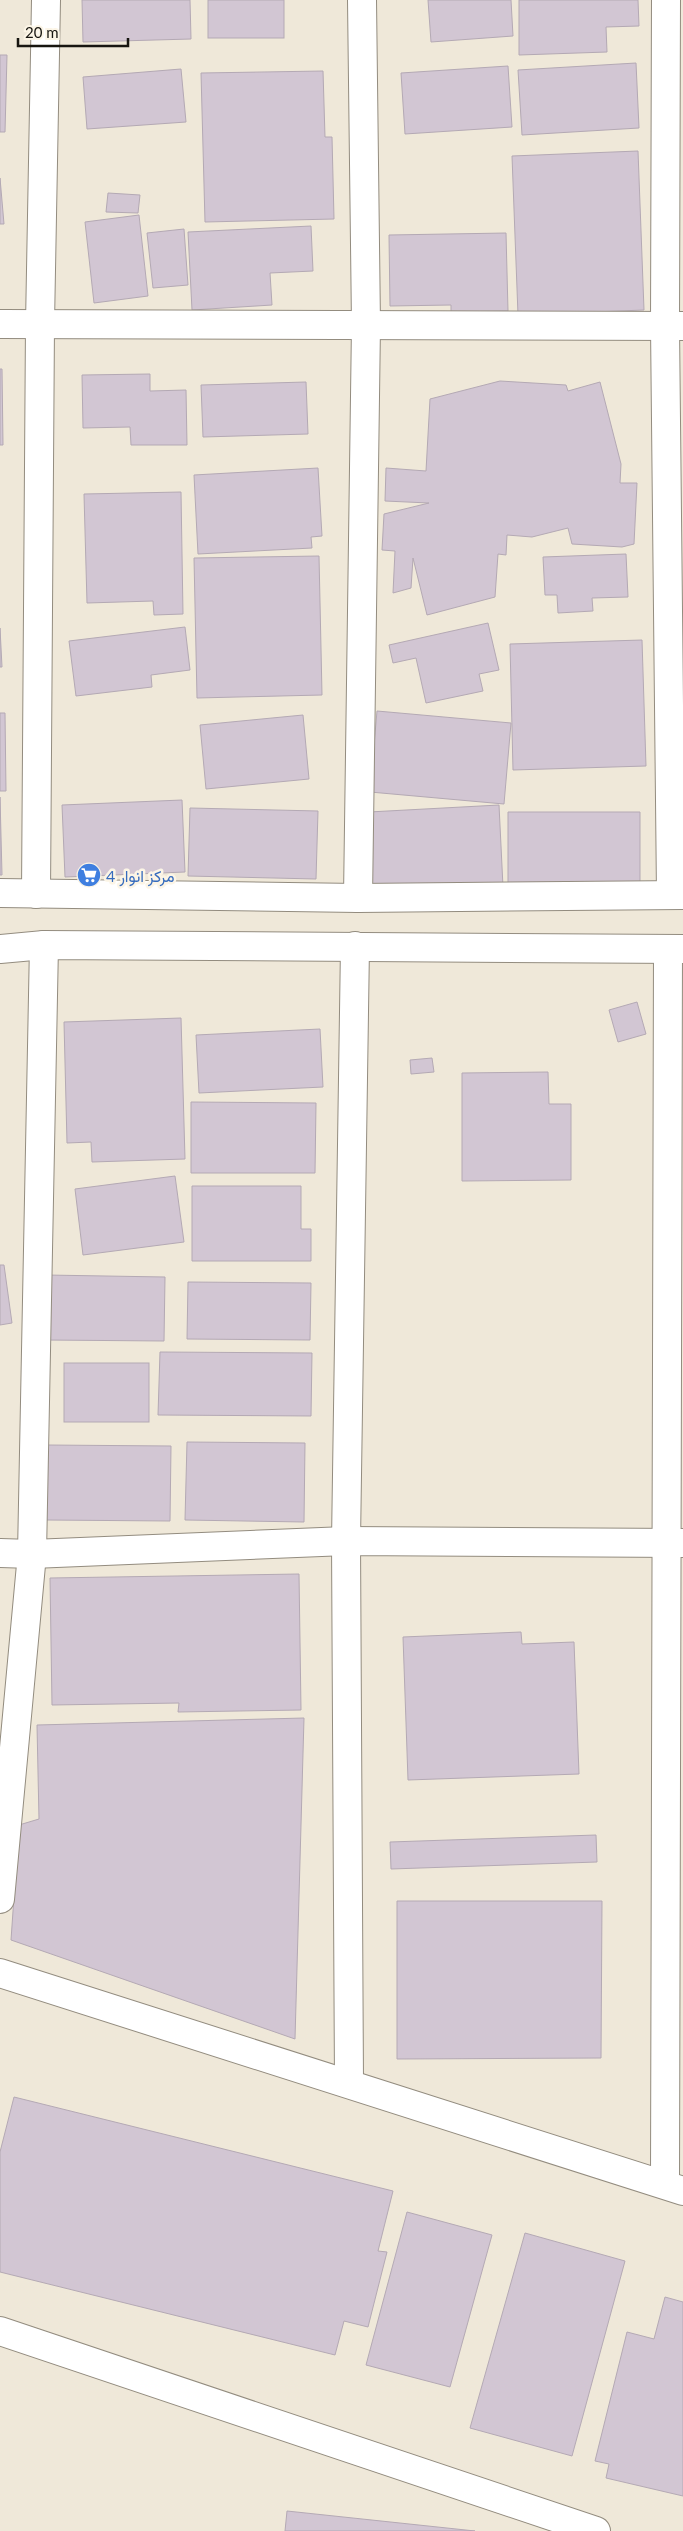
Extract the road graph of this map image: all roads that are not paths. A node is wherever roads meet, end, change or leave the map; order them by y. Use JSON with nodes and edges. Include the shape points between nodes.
{"nodes":[{"id":1,"x":46,"y":0,"type":"edge"},
{"id":2,"x":362,"y":0,"type":"edge"},
{"id":3,"x":666,"y":0,"type":"edge"},
{"id":4,"x":0,"y":324,"type":"edge"},
{"id":5,"x":40,"y":324,"type":"junction"},
{"id":6,"x":366,"y":325,"type":"junction"},
{"id":7,"x":674,"y":326,"type":"edge"},
{"id":8,"x":0,"y":894,"type":"edge"},
{"id":9,"x":36,"y":894,"type":"junction"},
{"id":10,"x":677,"y":895,"type":"edge"},
{"id":11,"x":358,"y":898,"type":"junction"},
{"id":12,"x":44,"y":945,"type":"junction"},
{"id":13,"x":355,"y":946,"type":"junction"},
{"id":14,"x":0,"y":949,"type":"edge"},
{"id":15,"x":676,"y":949,"type":"edge"},
{"id":16,"x":346,"y":1541,"type":"junction"},
{"id":17,"x":674,"y":1543,"type":"edge"},
{"id":18,"x":0,"y":1553,"type":"edge"},
{"id":19,"x":32,"y":1554,"type":"junction"},
{"id":20,"x":0,"y":1900,"type":"edge"},
{"id":21,"x":0,"y":1973,"type":"edge"},
{"id":22,"x":349,"y":2083,"type":"junction"},
{"id":23,"x":674,"y":2187,"type":"edge"},
{"id":24,"x":0,"y":2332,"type":"edge"},
{"id":25,"x":596,"y":2531,"type":"edge"}],
"edges":[{"from":1,"to":5,"type":"street"},
{"from":2,"to":6,"type":"street"},
{"from":3,"to":7,"type":"street"},
{"from":4,"to":5,"type":"street"},
{"from":5,"to":6,"type":"street"},
{"from":5,"to":9,"type":"street"},
{"from":6,"to":7,"type":"street"},
{"from":6,"to":11,"type":"street"},
{"from":7,"to":10,"type":"street"},
{"from":8,"to":9,"type":"street"},
{"from":9,"to":11,"type":"street"},
{"from":10,"to":11,"type":"street"},
{"from":12,"to":13,"type":"street"},
{"from":12,"to":14,"type":"street"},
{"from":12,"to":19,"type":"street"},
{"from":13,"to":15,"type":"street"},
{"from":13,"to":16,"type":"street"},
{"from":15,"to":17,"type":"street"},
{"from":16,"to":17,"type":"street"},
{"from":16,"to":19,"type":"street"},
{"from":16,"to":22,"type":"street"},
{"from":17,"to":23,"type":"street"},
{"from":18,"to":19,"type":"street"},
{"from":19,"to":20,"type":"street"},
{"from":21,"to":22,"type":"street"},
{"from":22,"to":23,"type":"street"},
{"from":24,"to":25,"type":"street"}]}
